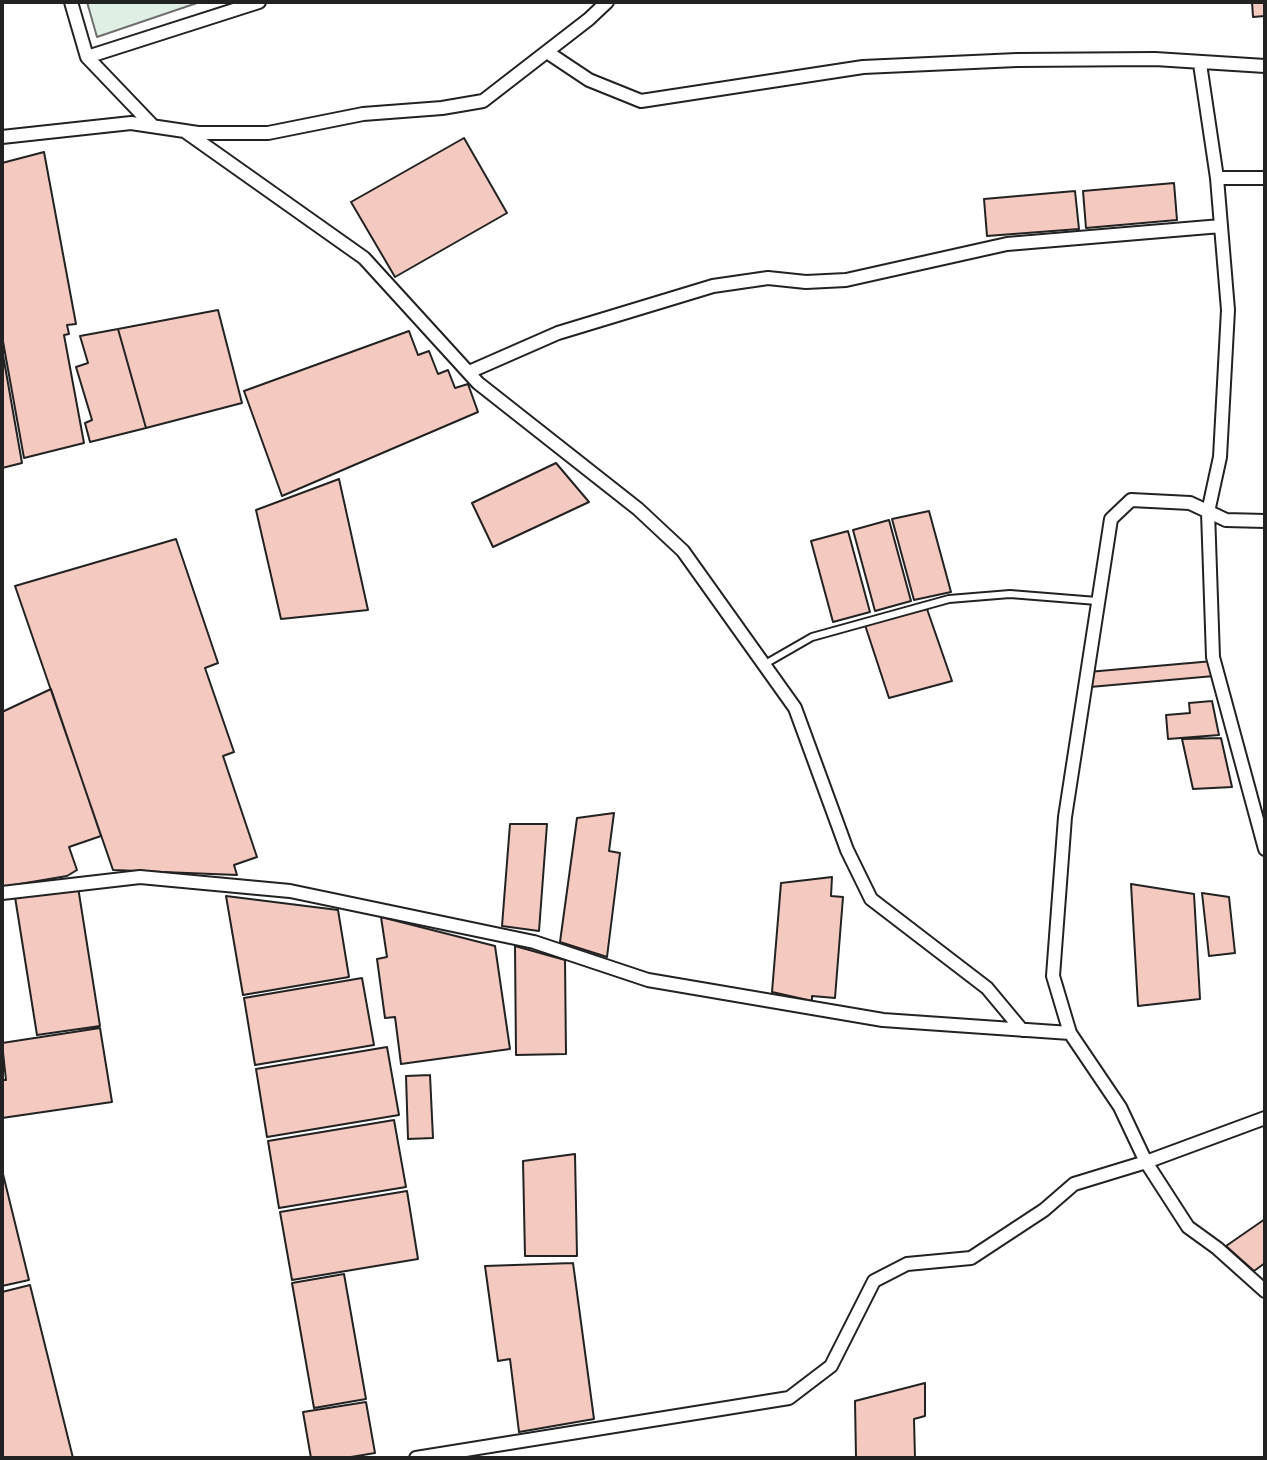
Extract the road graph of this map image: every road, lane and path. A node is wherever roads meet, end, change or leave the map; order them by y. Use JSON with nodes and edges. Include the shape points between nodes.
{"nodes":[{"id":1,"x":71,"y":2,"type":"edge"},
{"id":2,"x":259,"y":2,"type":"edge"},
{"id":3,"x":607,"y":2,"type":"edge"},
{"id":4,"x":547,"y":52,"type":"junction"},
{"id":5,"x":87,"y":57,"type":"junction"},
{"id":6,"x":1200,"y":64,"type":"junction"},
{"id":7,"x":1265,"y":66,"type":"edge"},
{"id":8,"x":153,"y":127,"type":"junction"},
{"id":9,"x":186,"y":132,"type":"junction"},
{"id":10,"x":2,"y":137,"type":"edge"},
{"id":11,"x":1217,"y":178,"type":"junction"},
{"id":12,"x":1265,"y":178,"type":"edge"},
{"id":13,"x":1221,"y":226,"type":"junction"},
{"id":14,"x":469,"y":372,"type":"junction"},
{"id":15,"x":1208,"y":512,"type":"junction"},
{"id":16,"x":1265,"y":520,"type":"edge"},
{"id":17,"x":1097,"y":601,"type":"junction"},
{"id":18,"x":765,"y":664,"type":"junction"},
{"id":19,"x":1265,"y":849,"type":"edge"},
{"id":20,"x":2,"y":893,"type":"edge"},
{"id":21,"x":1022,"y":1030,"type":"junction"},
{"id":22,"x":1070,"y":1032,"type":"junction"},
{"id":23,"x":1265,"y":1118,"type":"edge"},
{"id":24,"x":1146,"y":1162,"type":"junction"},
{"id":25,"x":1265,"y":1291,"type":"edge"},
{"id":26,"x":416,"y":1458,"type":"edge"}],
"edges":[{"from":1,"to":5,"type":"street"},
{"from":2,"to":5,"type":"street"},
{"from":3,"to":4,"type":"street"},
{"from":4,"to":6,"type":"street","via":[[589,80],[641,101],[863,68],[1017,60],[1155,59]]},
{"from":4,"to":9,"type":"street","via":[[483,101],[363,114],[268,133]]},
{"from":5,"to":8,"type":"street"},
{"from":6,"to":7,"type":"street"},
{"from":6,"to":11,"type":"street"},
{"from":8,"to":9,"type":"street"},
{"from":8,"to":10,"type":"street","via":[[131,123]]},
{"from":9,"to":14,"type":"street","via":[[364,258]]},
{"from":11,"to":12,"type":"street"},
{"from":11,"to":13,"type":"street"},
{"from":13,"to":14,"type":"street","via":[[1007,244],[846,280],[768,278],[713,286],[558,333]]},
{"from":13,"to":15,"type":"street","via":[[1228,310],[1220,457]]},
{"from":14,"to":18,"type":"street","via":[[683,551]]},
{"from":15,"to":16,"type":"street","via":[[1226,520]]},
{"from":15,"to":17,"type":"street","via":[[1190,503],[1130,500],[1111,519]]},
{"from":15,"to":19,"type":"street","via":[[1213,657]]},
{"from":17,"to":18,"type":"lane","via":[[1010,594],[949,599],[812,637]]},
{"from":17,"to":22,"type":"street","via":[[1065,817],[1053,976]]},
{"from":18,"to":21,"type":"street","via":[[795,708],[847,850],[871,899],[986,988]]},
{"from":20,"to":21,"type":"street","via":[[139,877],[290,891],[534,942],[648,980],[883,1020]]},
{"from":21,"to":22,"type":"street"},
{"from":22,"to":24,"type":"street","via":[[1119,1107]]},
{"from":23,"to":24,"type":"street"},
{"from":24,"to":25,"type":"street","via":[[1188,1227]]},
{"from":24,"to":26,"type":"street","via":[[1074,1184],[1044,1210],[971,1258],[906,1264],[874,1282],[831,1366],[789,1398]]}]}
